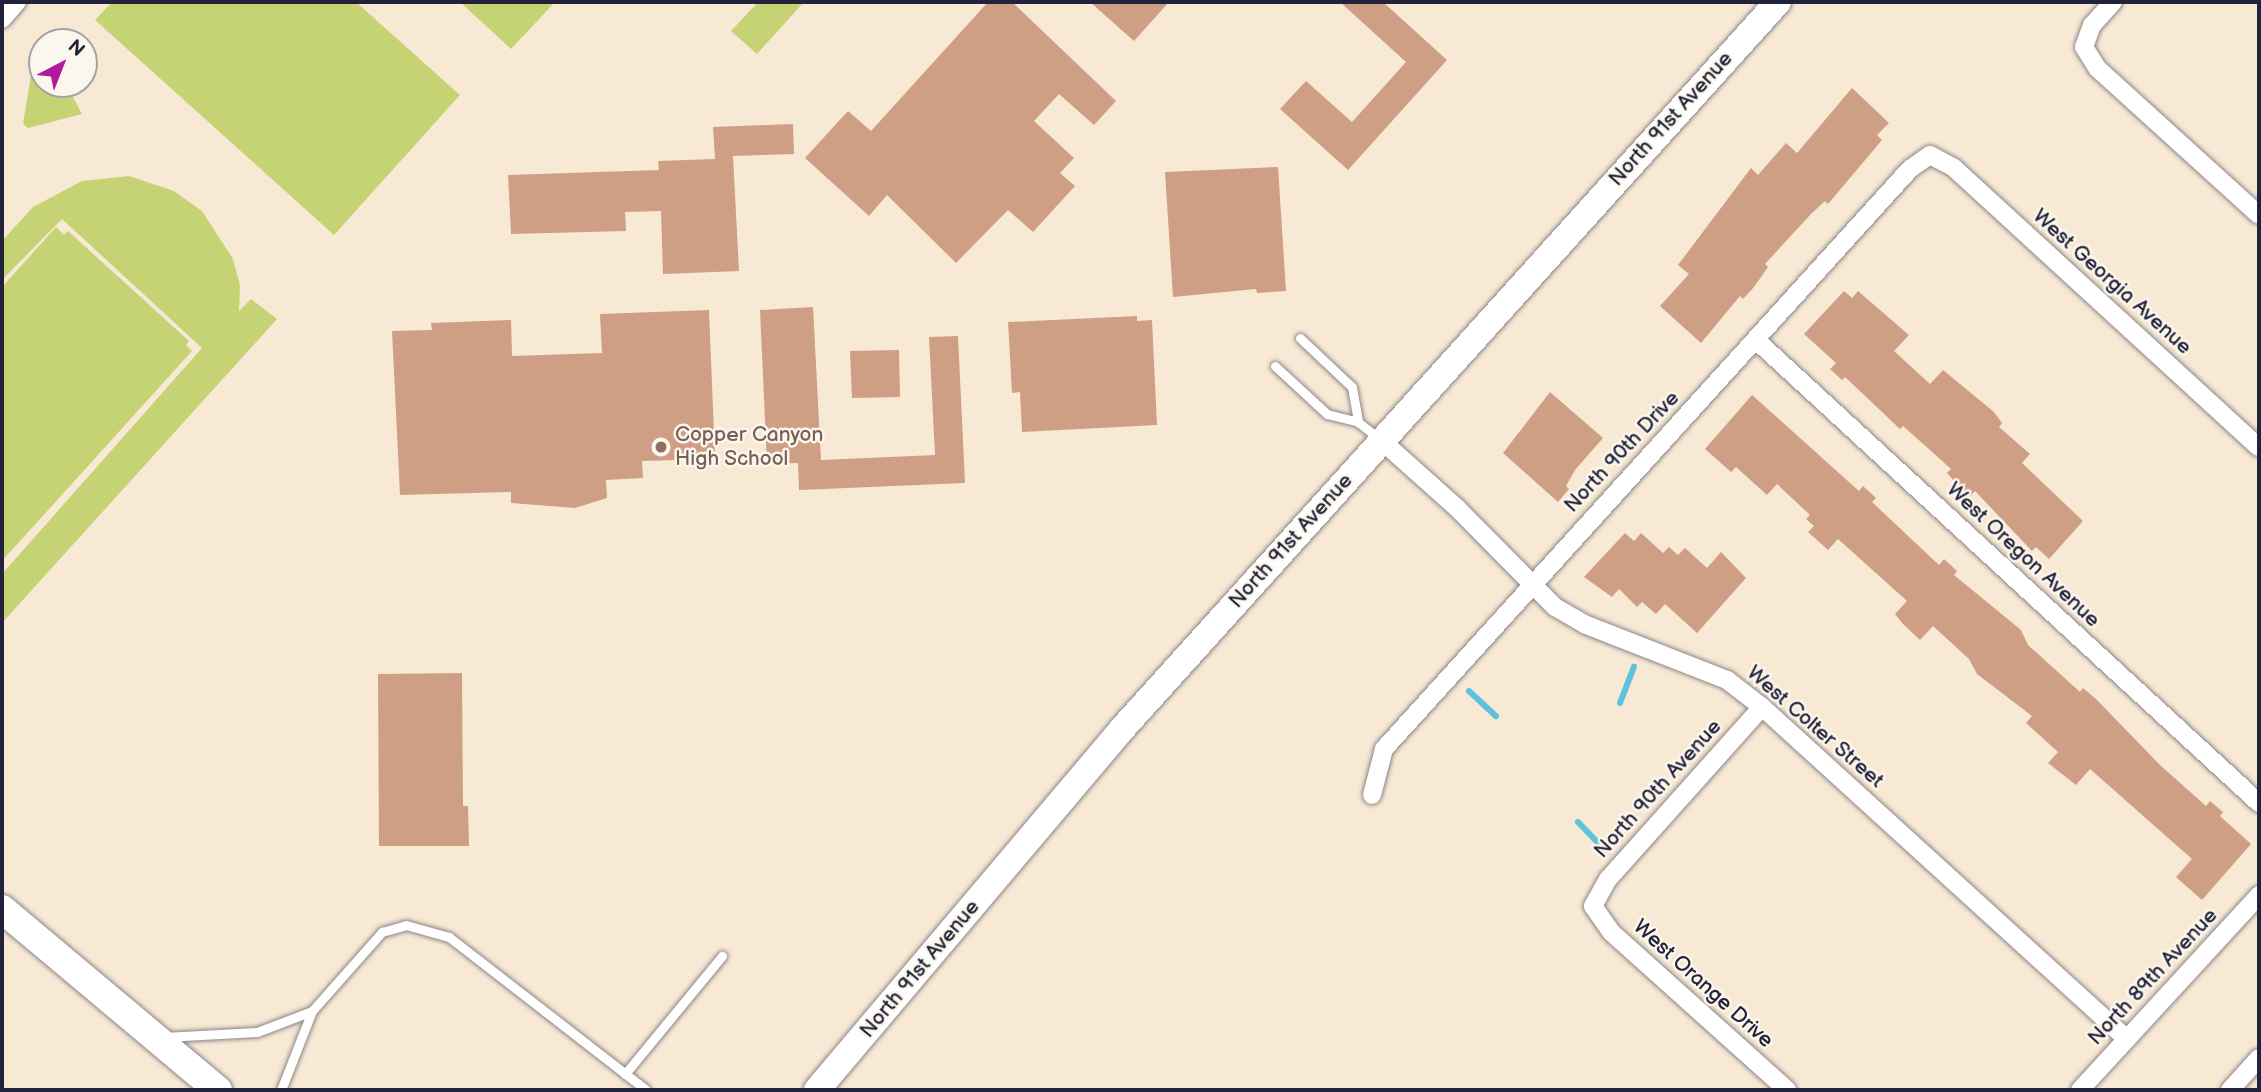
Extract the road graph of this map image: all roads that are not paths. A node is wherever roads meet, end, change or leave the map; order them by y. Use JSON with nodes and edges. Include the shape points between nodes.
{"nodes":[{"id":1,"x":17,"y":2,"type":"edge"},
{"id":2,"x":1778,"y":2,"type":"edge"},
{"id":3,"x":2113,"y":2,"type":"edge"},
{"id":4,"x":2,"y":19,"type":"edge"},
{"id":5,"x":1930,"y":156,"type":"joint"},
{"id":6,"x":2259,"y":215,"type":"edge"},
{"id":7,"x":1300,"y":338,"type":"dead end"},
{"id":8,"x":1756,"y":341,"type":"junction"},
{"id":9,"x":1275,"y":366,"type":"dead end"},
{"id":10,"x":1358,"y":422,"type":"junction"},
{"id":11,"x":1382,"y":441,"type":"junction"},
{"id":12,"x":2259,"y":447,"type":"edge"},
{"id":13,"x":1531,"y":584,"type":"junction"},
{"id":14,"x":1762,"y":706,"type":"junction"},
{"id":15,"x":1372,"y":795,"type":"dead end"},
{"id":16,"x":2259,"y":803,"type":"edge"},
{"id":17,"x":2259,"y":895,"type":"edge"},
{"id":18,"x":1593,"y":906,"type":"joint"},
{"id":19,"x":2,"y":909,"type":"edge"},
{"id":20,"x":722,"y":956,"type":"dead end"},
{"id":21,"x":312,"y":1011,"type":"junction"},
{"id":22,"x":154,"y":1037,"type":"junction"},
{"id":23,"x":2127,"y":1039,"type":"junction"},
{"id":24,"x":2259,"y":1058,"type":"edge"},
{"id":25,"x":625,"y":1074,"type":"junction"},
{"id":26,"x":218,"y":1090,"type":"edge"},
{"id":27,"x":281,"y":1090,"type":"edge"},
{"id":28,"x":646,"y":1090,"type":"edge"},
{"id":29,"x":817,"y":1090,"type":"edge"},
{"id":30,"x":1787,"y":1090,"type":"edge"},
{"id":31,"x":2080,"y":1090,"type":"edge"},
{"id":32,"x":2230,"y":1090,"type":"edge"}],
"edges":[{"from":1,"to":4,"type":"street"},
{"from":2,"to":11,"type":"main road","name":"North 91st Avenue"},
{"from":3,"to":6,"type":"street","via":[[2092,25],[2084,47],[2098,69]]},
{"from":5,"to":8,"type":"street","name":"North 90th Drive","via":[[1910,169]]},
{"from":5,"to":12,"type":"street","name":"West Georgia Avenue","via":[[1954,168]]},
{"from":7,"to":10,"type":"lane","via":[[1352,387]]},
{"from":8,"to":13,"type":"street","name":"North 90th Drive"},
{"from":8,"to":16,"type":"street","name":"West Oregon Avenue"},
{"from":9,"to":10,"type":"lane","via":[[1327,414]]},
{"from":10,"to":11,"type":"lane"},
{"from":11,"to":13,"type":"street","name":"West Colter Street","via":[[1457,508]]},
{"from":11,"to":29,"type":"main road","name":"North 91st Avenue","via":[[1122,729]]},
{"from":13,"to":14,"type":"street","name":"West Colter Street","via":[[1555,607],[1584,624],[1727,680]]},
{"from":13,"to":15,"type":"street","name":"North 90th Drive","via":[[1384,749]]},
{"from":14,"to":18,"type":"street","name":"North 90th Avenue","via":[[1608,879]]},
{"from":14,"to":23,"type":"street","name":"West Colter Street"},
{"from":17,"to":23,"type":"street","name":"North 89th Avenue"},
{"from":18,"to":30,"type":"street","name":"West Orange Drive","via":[[1611,932]]},
{"from":19,"to":22,"type":"main road"},
{"from":20,"to":25,"type":"lane"},
{"from":21,"to":22,"type":"lane","via":[[257,1032]]},
{"from":21,"to":25,"type":"lane","via":[[382,932],[406,925],[449,937]]},
{"from":21,"to":27,"type":"lane"},
{"from":22,"to":26,"type":"main road"},
{"from":23,"to":31,"type":"street","name":"North 89th Avenue"},
{"from":24,"to":32,"type":"street"},
{"from":25,"to":28,"type":"lane"}]}
